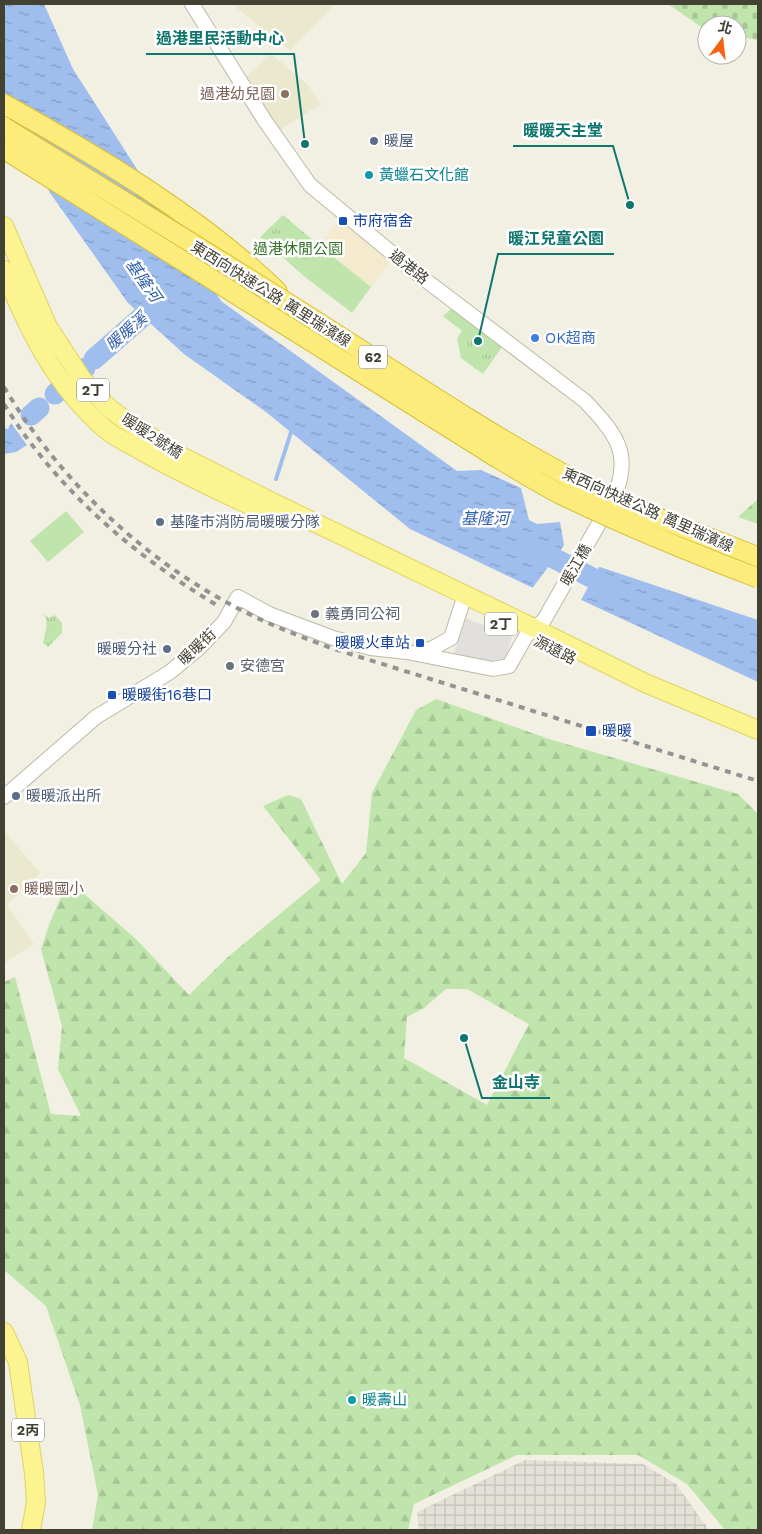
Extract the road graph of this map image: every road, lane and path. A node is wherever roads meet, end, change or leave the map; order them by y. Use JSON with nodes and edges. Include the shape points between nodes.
{"nodes":[{"id":1,"x":192,"y":4,"type":"edge"},
{"id":2,"x":4,"y":104,"type":"edge"},
{"id":3,"x":4,"y":127,"type":"edge"},
{"id":4,"x":4,"y":149,"type":"edge"},
{"id":5,"x":4,"y":226,"type":"edge"},
{"id":6,"x":4,"y":270,"type":"edge"},
{"id":7,"x":293,"y":306,"type":"junction"},
{"id":8,"x":248,"y":497,"type":"junction"},
{"id":9,"x":607,"y":509,"type":"joint"},
{"id":10,"x":758,"y":558,"type":"edge"},
{"id":11,"x":758,"y":578,"type":"edge"},
{"id":12,"x":463,"y":600,"type":"junction"},
{"id":13,"x":535,"y":628,"type":"junction"},
{"id":14,"x":407,"y":652,"type":"junction"},
{"id":15,"x":758,"y":730,"type":"edge"},
{"id":16,"x":758,"y":742,"type":"edge"},
{"id":17,"x":4,"y":797,"type":"edge"},
{"id":18,"x":4,"y":1332,"type":"edge"},
{"id":19,"x":31,"y":1530,"type":"edge"}],
"edges":[{"from":1,"to":9,"type":"street","name":"過港路","via":[[265,121],[310,185],[411,269],[585,401],[606,425],[620,450],[622,463],[620,482]]},
{"from":2,"to":7,"type":"highway","bridge":true,"via":[[149,191],[212,234]]},
{"from":3,"to":7,"type":"highway","name":"東西向快速公路 萬里瑞濱線","number":"62","bridge":true},
{"from":4,"to":11,"type":"highway","name":"東西向快速公路 萬里瑞濱線","number":"62","bridge":true,"via":[[514,468],[624,524]]},
{"from":5,"to":8,"type":"main road","name":"暖暖2號橋","number":"2丁","via":[[48,327],[82,379],[109,408]]},
{"from":6,"to":8,"type":"main road","name":"暖暖2號橋","number":"2丁","via":[[22,315],[52,371],[106,430],[169,466]]},
{"from":7,"to":10,"type":"highway","name":"東西向快速公路 萬里瑞濱線","number":"62","bridge":true,"via":[[449,406],[574,479]]},
{"from":8,"to":12,"type":"main road","name":"源遠路","number":"2丁"},
{"from":9,"to":13,"type":"street","name":"暖江橋"},
{"from":12,"to":13,"type":"main road","name":"源遠路","number":"2丁"},
{"from":12,"to":14,"type":"street","name":"暖暖街","via":[[451,638],[432,649]]},
{"from":13,"to":14,"type":"street","name":"暖暖街","via":[[509,666],[503,668],[493,669]]},
{"from":13,"to":15,"type":"main road","name":"源遠路","number":"2丁","via":[[645,683]]},
{"from":13,"to":16,"type":"main road","name":"源遠路","number":"2丁","via":[[640,693]]},
{"from":14,"to":17,"type":"street","name":"暖暖街","via":[[370,648],[333,638],[269,614],[238,597],[224,622],[200,647],[170,672],[96,717]]},
{"from":18,"to":19,"type":"main road","number":"2丙","via":[[18,1362],[33,1464],[36,1502]]}]}
